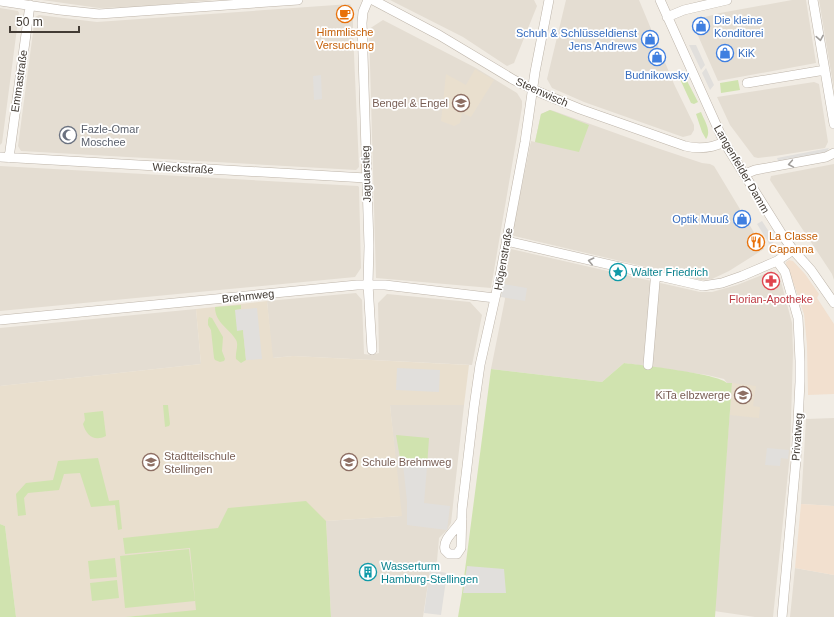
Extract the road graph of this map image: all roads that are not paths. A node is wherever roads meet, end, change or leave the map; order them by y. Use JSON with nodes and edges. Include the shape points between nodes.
{"nodes":[{"id":1,"x":298,"y":0,"type":"edge"},
{"id":2,"x":368,"y":0,"type":"edge"},
{"id":3,"x":373,"y":0,"type":"edge"},
{"id":4,"x":549,"y":0,"type":"edge"},
{"id":5,"x":660,"y":0,"type":"edge"},
{"id":6,"x":727,"y":0,"type":"edge"},
{"id":7,"x":814,"y":0,"type":"edge"},
{"id":8,"x":0,"y":1,"type":"edge"},
{"id":9,"x":30,"y":5,"type":"junction"},
{"id":10,"x":667,"y":17,"type":"junction"},
{"id":11,"x":825,"y":70,"type":"junction"},
{"id":12,"x":748,"y":83,"type":"dead end"},
{"id":13,"x":532,"y":89,"type":"junction"},
{"id":14,"x":834,"y":124,"type":"edge"},
{"id":15,"x":724,"y":142,"type":"junction"},
{"id":16,"x":832,"y":155,"type":"edge"},
{"id":17,"x":4,"y":157,"type":"edge"},
{"id":18,"x":745,"y":174,"type":"junction"},
{"id":19,"x":366,"y":178,"type":"junction"},
{"id":20,"x":506,"y":241,"type":"junction"},
{"id":21,"x":793,"y":250,"type":"junction"},
{"id":22,"x":777,"y":261,"type":"junction"},
{"id":23,"x":656,"y":276,"type":"junction"},
{"id":24,"x":368,"y":284,"type":"junction"},
{"id":25,"x":495,"y":298,"type":"junction"},
{"id":26,"x":834,"y":303,"type":"edge"},
{"id":27,"x":0,"y":320,"type":"edge"},
{"id":28,"x":372,"y":350,"type":"dead end"},
{"id":29,"x":648,"y":365,"type":"dead end"},
{"id":30,"x":462,"y":519,"type":"dead end"},
{"id":31,"x":782,"y":617,"type":"edge"}],
"edges":[{"from":1,"to":9,"type":"street","via":[[99,14]]},
{"from":2,"to":19,"type":"street","name":"Jaguarstieg","via":[[362,23]]},
{"from":3,"to":13,"type":"street","name":"Steenwisch"},
{"from":4,"to":13,"type":"street","name":"Högenstraße"},
{"from":5,"to":10,"type":"street","name":"Langenfelder Damm"},
{"from":6,"to":10,"type":"street","via":[[684,10]]},
{"from":7,"to":11,"type":"street","one_way":true},
{"from":8,"to":9,"type":"street"},
{"from":9,"to":17,"type":"street","name":"Emmastraße"},
{"from":10,"to":15,"type":"street","name":"Langenfelder Damm"},
{"from":11,"to":12,"type":"street"},
{"from":11,"to":14,"type":"street"},
{"from":13,"to":15,"type":"street","name":"Steenwisch","via":[[685,146],[702,148]]},
{"from":13,"to":20,"type":"street","name":"Högenstraße"},
{"from":15,"to":18,"type":"street","name":"Langenfelder Damm"},
{"from":16,"to":18,"type":"street","one_way":true},
{"from":17,"to":19,"type":"street","name":"Wieckstraße"},
{"from":18,"to":21,"type":"street","name":"Langenfelder Damm"},
{"from":19,"to":24,"type":"street","name":"Jaguarstieg"},
{"from":23,"to":20,"type":"street","one_way":true},
{"from":20,"to":25,"type":"street","name":"Högenstraße"},
{"from":21,"to":22,"type":"street"},
{"from":21,"to":26,"type":"street","name":"Langenfelder Damm","via":[[818,278]]},
{"from":22,"to":23,"type":"street","via":[[722,283],[707,286]]},
{"from":22,"to":31,"type":"street","name":"Privatweg","via":[[785,272],[798,318],[800,368],[796,460]]},
{"from":23,"to":29,"type":"street"},
{"from":24,"to":25,"type":"street","name":"Brehmweg"},
{"from":24,"to":27,"type":"street","name":"Brehmweg"},
{"from":24,"to":28,"type":"street","name":"Jaguarstieg"},
{"from":25,"to":30,"type":"street","name":"Högenstraße","via":[[476,390]]}]}
